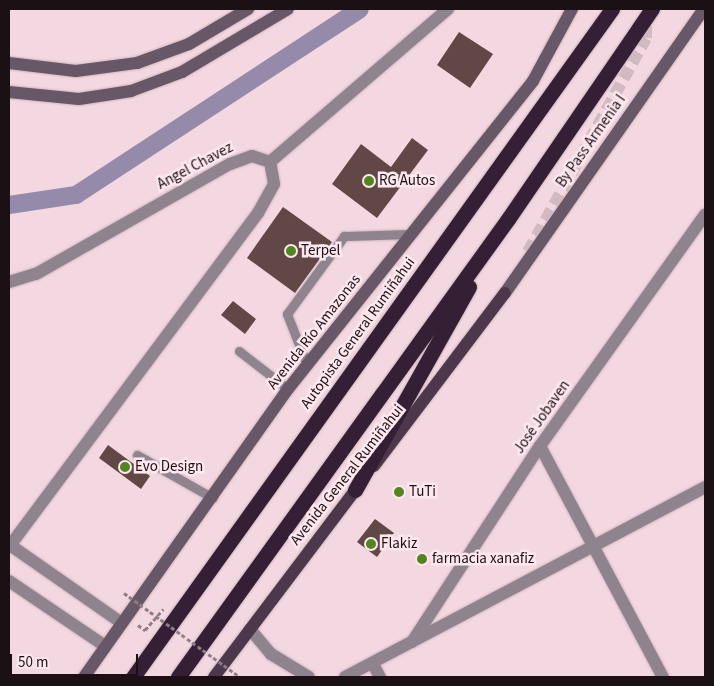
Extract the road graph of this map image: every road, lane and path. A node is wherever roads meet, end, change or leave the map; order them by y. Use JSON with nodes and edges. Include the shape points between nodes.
{"nodes":[{"id":1,"x":248,"y":9,"type":"edge"},
{"id":2,"x":288,"y":9,"type":"edge"},
{"id":3,"x":448,"y":9,"type":"edge"},
{"id":4,"x":572,"y":9,"type":"edge"},
{"id":5,"x":612,"y":9,"type":"edge"},
{"id":6,"x":652,"y":9,"type":"edge"},
{"id":7,"x":704,"y":9,"type":"edge"},
{"id":8,"x":14,"y":65,"type":"edge"},
{"id":9,"x":9,"y":92,"type":"edge"},
{"id":10,"x":270,"y":162,"type":"junction"},
{"id":11,"x":705,"y":215,"type":"edge"},
{"id":12,"x":508,"y":219,"type":"junction"},
{"id":13,"x":412,"y":234,"type":"junction"},
{"id":14,"x":516,"y":274,"type":"dead end"},
{"id":15,"x":9,"y":282,"type":"edge"},
{"id":16,"x":505,"y":292,"type":"junction"},
{"id":17,"x":239,"y":351,"type":"dead end"},
{"id":18,"x":307,"y":365,"type":"junction"},
{"id":19,"x":288,"y":389,"type":"junction"},
{"id":20,"x":540,"y":446,"type":"junction"},
{"id":21,"x":137,"y":455,"type":"dead end"},
{"id":22,"x":705,"y":487,"type":"edge"},
{"id":23,"x":355,"y":490,"type":"junction"},
{"id":24,"x":213,"y":498,"type":"junction"},
{"id":25,"x":9,"y":546,"type":"edge"},
{"id":26,"x":593,"y":546,"type":"junction"},
{"id":27,"x":9,"y":581,"type":"edge"},
{"id":28,"x":124,"y":593,"type":"dead end"},
{"id":29,"x":122,"y":623,"type":"junction"},
{"id":30,"x":250,"y":629,"type":"junction"},
{"id":31,"x":412,"y":642,"type":"junction"},
{"id":32,"x":105,"y":646,"type":"junction"},
{"id":33,"x":373,"y":664,"type":"junction"},
{"id":34,"x":84,"y":677,"type":"edge"},
{"id":35,"x":133,"y":677,"type":"edge"},
{"id":36,"x":178,"y":677,"type":"edge"},
{"id":37,"x":214,"y":677,"type":"edge"},
{"id":38,"x":240,"y":677,"type":"edge"},
{"id":39,"x":308,"y":677,"type":"edge"},
{"id":40,"x":345,"y":677,"type":"edge"},
{"id":41,"x":380,"y":677,"type":"edge"},
{"id":42,"x":663,"y":677,"type":"edge"}],
"edges":[{"from":1,"to":8,"type":"main road","via":[[189,44],[137,63],[84,71]]},
{"from":2,"to":9,"type":"main road","via":[[182,72],[131,92],[79,99]]},
{"from":3,"to":10,"type":"street"},
{"from":4,"to":13,"type":"main road","name":"Avenida Río Amazonas","via":[[532,81]]},
{"from":5,"to":35,"type":"highway","name":"Autopista General Rumiñahui"},
{"from":6,"to":12,"type":"highway"},
{"from":7,"to":16,"type":"main road","name":"By Pass Armenia I"},
{"from":10,"to":15,"type":"street","name":"Angel Chavez","via":[[252,156],[230,164],[36,274]]},
{"from":10,"to":25,"type":"street","via":[[274,184],[262,208]]},
{"from":11,"to":20,"type":"street","name":"José Jobaven"},
{"from":12,"to":23,"type":"highway"},
{"from":12,"to":36,"type":"highway"},
{"from":13,"to":18,"type":"main road","name":"Avenida Río Amazonas"},
{"from":13,"to":18,"type":"lane","via":[[344,236],[287,314]]},
{"from":14,"to":16,"type":"main road"},
{"from":16,"to":23,"type":"main road","name":"Avenida General Rumiñahui"},
{"from":17,"to":19,"type":"lane"},
{"from":18,"to":19,"type":"main road","name":"Avenida Río Amazonas"},
{"from":19,"to":24,"type":"main road","name":"Avenida Río Amazonas"},
{"from":20,"to":26,"type":"street"},
{"from":20,"to":31,"type":"street","name":"José Jobaven"},
{"from":21,"to":24,"type":"lane"},
{"from":22,"to":26,"type":"street"},
{"from":23,"to":30,"type":"main road","name":"Avenida General Rumiñahui"},
{"from":24,"to":29,"type":"main road","name":"Avenida Río Amazonas"},
{"from":25,"to":29,"type":"street"},
{"from":26,"to":31,"type":"street"},
{"from":26,"to":42,"type":"street"},
{"from":27,"to":32,"type":"street"},
{"from":28,"to":38,"type":"path","bridge":true},
{"from":29,"to":32,"type":"main road","name":"Avenida Río Amazonas"},
{"from":30,"to":37,"type":"main road","name":"Avenida General Rumiñahui"},
{"from":30,"to":39,"type":"street","via":[[271,654]]},
{"from":31,"to":33,"type":"street"},
{"from":32,"to":34,"type":"main road","name":"Avenida Río Amazonas"},
{"from":33,"to":40,"type":"street"},
{"from":33,"to":41,"type":"street"}]}
